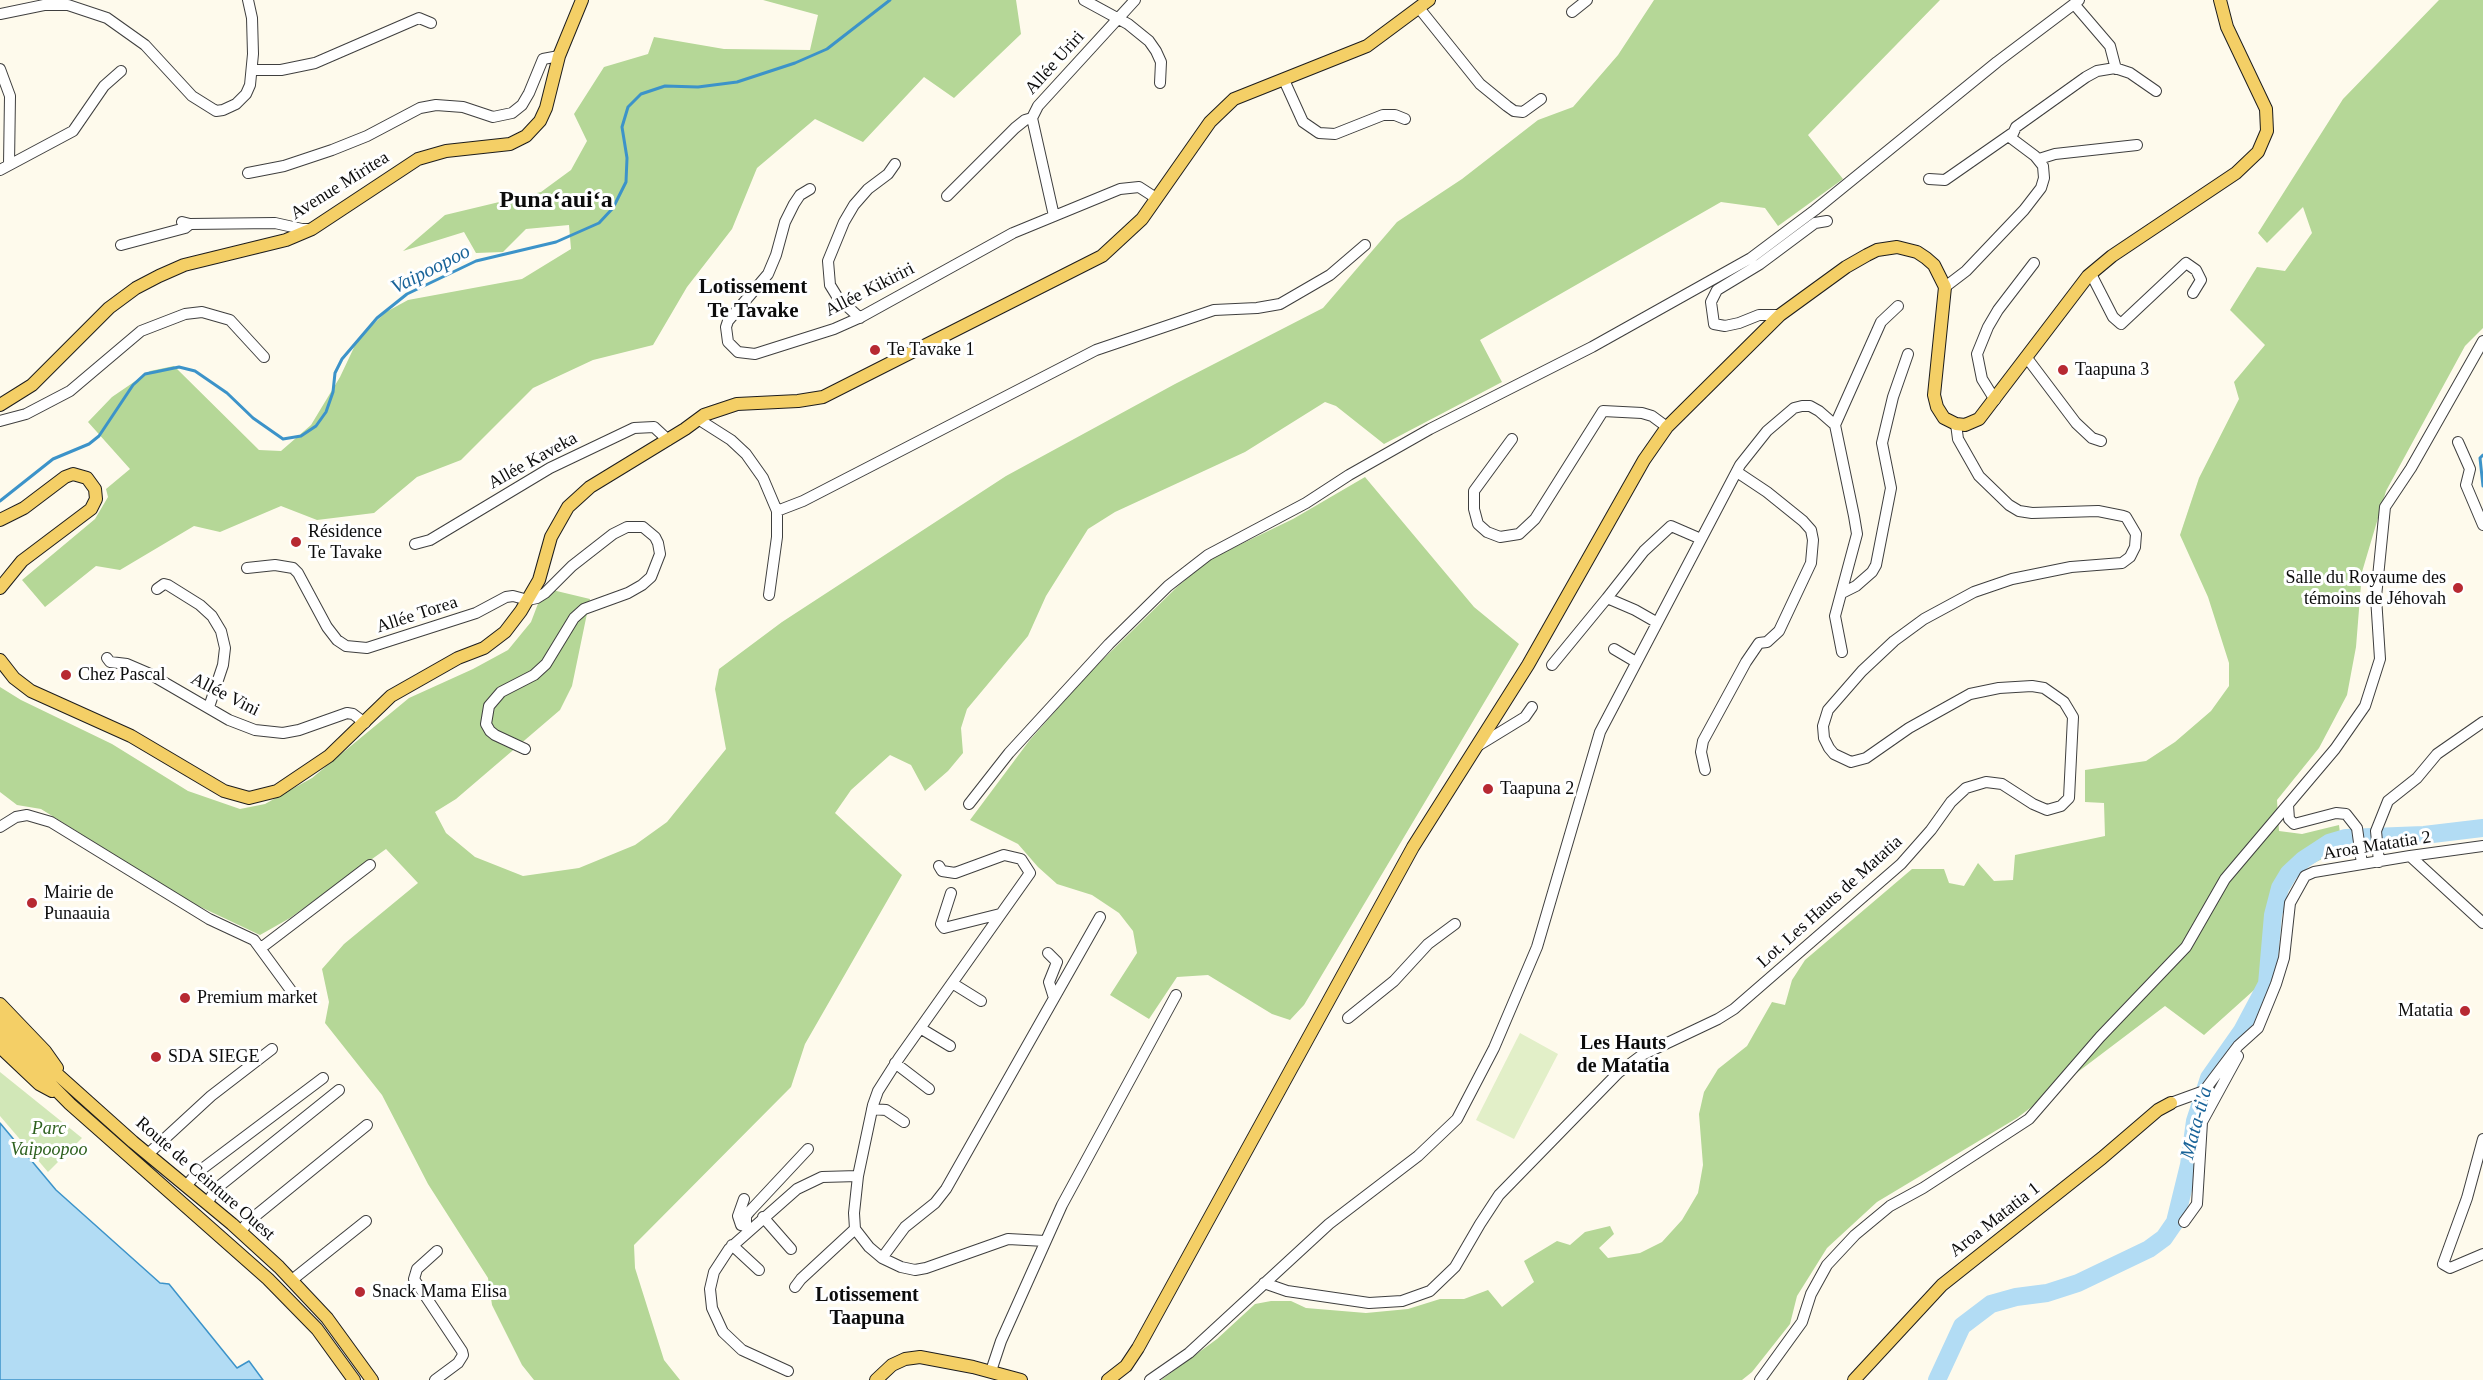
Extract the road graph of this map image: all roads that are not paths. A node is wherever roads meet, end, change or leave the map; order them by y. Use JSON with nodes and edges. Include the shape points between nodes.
{"nodes":[{"id":1,"x":248,"y":0,"type":"edge"},
{"id":2,"x":582,"y":0,"type":"edge"},
{"id":3,"x":1084,"y":0,"type":"edge"},
{"id":4,"x":1135,"y":0,"type":"edge"},
{"id":5,"x":1429,"y":0,"type":"edge"},
{"id":6,"x":1587,"y":0,"type":"edge"},
{"id":7,"x":2220,"y":0,"type":"edge"},
{"id":8,"x":2077,"y":2,"type":"edge"},
{"id":9,"x":1419,"y":8,"type":"junction"},
{"id":10,"x":1572,"y":12,"type":"dead end"},
{"id":11,"x":0,"y":14,"type":"edge"},
{"id":12,"x":1117,"y":20,"type":"junction"},
{"id":13,"x":430,"y":23,"type":"dead end"},
{"id":14,"x":559,"y":56,"type":"junction"},
{"id":15,"x":0,"y":69,"type":"edge"},
{"id":16,"x":2116,"y":69,"type":"junction"},
{"id":17,"x":252,"y":70,"type":"junction"},
{"id":18,"x":121,"y":71,"type":"dead end"},
{"id":19,"x":1284,"y":80,"type":"junction"},
{"id":20,"x":1160,"y":83,"type":"dead end"},
{"id":21,"x":2156,"y":91,"type":"dead end"},
{"id":22,"x":1541,"y":99,"type":"dead end"},
{"id":23,"x":1032,"y":118,"type":"junction"},
{"id":24,"x":1405,"y":119,"type":"dead end"},
{"id":25,"x":2011,"y":134,"type":"junction"},
{"id":26,"x":2137,"y":145,"type":"dead end"},
{"id":27,"x":2039,"y":159,"type":"junction"},
{"id":28,"x":895,"y":164,"type":"dead end"},
{"id":29,"x":4,"y":167,"type":"edge"},
{"id":30,"x":248,"y":173,"type":"dead end"},
{"id":31,"x":1929,"y":179,"type":"dead end"},
{"id":32,"x":810,"y":189,"type":"dead end"},
{"id":33,"x":947,"y":196,"type":"dead end"},
{"id":34,"x":1156,"y":198,"type":"junction"},
{"id":35,"x":1815,"y":210,"type":"junction"},
{"id":36,"x":1054,"y":216,"type":"junction"},
{"id":37,"x":312,"y":229,"type":"junction"},
{"id":38,"x":121,"y":245,"type":"dead end"},
{"id":39,"x":1365,"y":245,"type":"dead end"},
{"id":40,"x":2034,"y":262,"type":"dead end"},
{"id":41,"x":2091,"y":274,"type":"junction"},
{"id":42,"x":1945,"y":287,"type":"junction"},
{"id":43,"x":2193,"y":293,"type":"dead end"},
{"id":44,"x":1898,"y":306,"type":"dead end"},
{"id":45,"x":1780,"y":315,"type":"junction"},
{"id":46,"x":860,"y":318,"type":"junction"},
{"id":47,"x":2483,"y":341,"type":"edge"},
{"id":48,"x":1908,"y":354,"type":"dead end"},
{"id":49,"x":264,"y":357,"type":"dead end"},
{"id":50,"x":2027,"y":358,"type":"junction"},
{"id":51,"x":1995,"y":400,"type":"junction"},
{"id":52,"x":0,"y":405,"type":"edge"},
{"id":53,"x":698,"y":419,"type":"junction"},
{"id":54,"x":0,"y":421,"type":"edge"},
{"id":55,"x":1956,"y":424,"type":"junction"},
{"id":56,"x":1835,"y":426,"type":"junction"},
{"id":57,"x":1667,"y":427,"type":"junction"},
{"id":58,"x":1512,"y":439,"type":"dead end"},
{"id":59,"x":668,"y":440,"type":"junction"},
{"id":60,"x":2101,"y":441,"type":"dead end"},
{"id":61,"x":2458,"y":442,"type":"dead end"},
{"id":62,"x":1737,"y":472,"type":"junction"},
{"id":63,"x":777,"y":511,"type":"junction"},
{"id":64,"x":0,"y":520,"type":"edge"},
{"id":65,"x":2483,"y":525,"type":"edge"},
{"id":66,"x":1701,"y":539,"type":"junction"},
{"id":67,"x":415,"y":544,"type":"dead end"},
{"id":68,"x":246,"y":568,"type":"dead end"},
{"id":69,"x":0,"y":588,"type":"edge"},
{"id":70,"x":157,"y":589,"type":"dead end"},
{"id":71,"x":1842,"y":593,"type":"junction"},
{"id":72,"x":769,"y":595,"type":"dead end"},
{"id":73,"x":1606,"y":598,"type":"junction"},
{"id":74,"x":528,"y":600,"type":"junction"},
{"id":75,"x":1656,"y":622,"type":"junction"},
{"id":76,"x":1614,"y":649,"type":"dead end"},
{"id":77,"x":1842,"y":652,"type":"dead end"},
{"id":78,"x":107,"y":658,"type":"dead end"},
{"id":79,"x":0,"y":660,"type":"edge"},
{"id":80,"x":1636,"y":662,"type":"junction"},
{"id":81,"x":1552,"y":665,"type":"dead end"},
{"id":82,"x":210,"y":707,"type":"junction"},
{"id":83,"x":1532,"y":707,"type":"dead end"},
{"id":84,"x":2483,"y":722,"type":"edge"},
{"id":85,"x":364,"y":723,"type":"junction"},
{"id":86,"x":1476,"y":747,"type":"junction"},
{"id":87,"x":525,"y":749,"type":"dead end"},
{"id":88,"x":1705,"y":770,"type":"dead end"},
{"id":89,"x":969,"y":804,"type":"dead end"},
{"id":90,"x":2288,"y":805,"type":"junction"},
{"id":91,"x":0,"y":827,"type":"edge"},
{"id":92,"x":2483,"y":846,"type":"edge"},
{"id":93,"x":2378,"y":856,"type":"junction"},
{"id":94,"x":2410,"y":856,"type":"junction"},
{"id":95,"x":2362,"y":864,"type":"junction"},
{"id":96,"x":370,"y":865,"type":"dead end"},
{"id":97,"x":939,"y":866,"type":"dead end"},
{"id":98,"x":951,"y":893,"type":"dead end"},
{"id":99,"x":1000,"y":914,"type":"junction"},
{"id":100,"x":1100,"y":917,"type":"dead end"},
{"id":101,"x":2483,"y":922,"type":"edge"},
{"id":102,"x":1455,"y":924,"type":"dead end"},
{"id":103,"x":261,"y":948,"type":"junction"},
{"id":104,"x":1048,"y":953,"type":"dead end"},
{"id":105,"x":952,"y":983,"type":"junction"},
{"id":106,"x":1176,"y":995,"type":"dead end"},
{"id":107,"x":295,"y":996,"type":"dead end"},
{"id":108,"x":1054,"y":998,"type":"junction"},
{"id":109,"x":981,"y":1001,"type":"dead end"},
{"id":110,"x":0,"y":1004,"type":"edge"},
{"id":111,"x":1348,"y":1018,"type":"dead end"},
{"id":112,"x":0,"y":1019,"type":"edge"},
{"id":113,"x":920,"y":1028,"type":"junction"},
{"id":114,"x":0,"y":1033,"type":"edge"},
{"id":115,"x":2248,"y":1039,"type":"junction"},
{"id":116,"x":950,"y":1046,"type":"dead end"},
{"id":117,"x":0,"y":1047,"type":"edge"},
{"id":118,"x":272,"y":1049,"type":"dead end"},
{"id":119,"x":895,"y":1063,"type":"junction"},
{"id":120,"x":323,"y":1078,"type":"dead end"},
{"id":121,"x":66,"y":1081,"type":"junction"},
{"id":122,"x":929,"y":1089,"type":"dead end"},
{"id":123,"x":339,"y":1090,"type":"dead end"},
{"id":124,"x":59,"y":1094,"type":"junction"},
{"id":125,"x":2171,"y":1103,"type":"joint"},
{"id":126,"x":872,"y":1109,"type":"junction"},
{"id":127,"x":904,"y":1122,"type":"dead end"},
{"id":128,"x":367,"y":1125,"type":"dead end"},
{"id":129,"x":2483,"y":1139,"type":"edge"},
{"id":130,"x":808,"y":1149,"type":"dead end"},
{"id":131,"x":148,"y":1154,"type":"junction"},
{"id":132,"x":858,"y":1176,"type":"junction"},
{"id":133,"x":186,"y":1186,"type":"junction"},
{"id":134,"x":744,"y":1199,"type":"dead end"},
{"id":135,"x":207,"y":1203,"type":"junction"},
{"id":136,"x":763,"y":1217,"type":"junction"},
{"id":137,"x":366,"y":1221,"type":"dead end"},
{"id":138,"x":2184,"y":1222,"type":"dead end"},
{"id":139,"x":749,"y":1226,"type":"junction"},
{"id":140,"x":855,"y":1229,"type":"junction"},
{"id":141,"x":240,"y":1232,"type":"junction"},
{"id":142,"x":1045,"y":1241,"type":"junction"},
{"id":143,"x":732,"y":1245,"type":"junction"},
{"id":144,"x":791,"y":1249,"type":"dead end"},
{"id":145,"x":437,"y":1251,"type":"dead end"},
{"id":146,"x":2483,"y":1254,"type":"edge"},
{"id":147,"x":882,"y":1258,"type":"junction"},
{"id":148,"x":759,"y":1270,"type":"dead end"},
{"id":149,"x":292,"y":1280,"type":"junction"},
{"id":150,"x":1264,"y":1283,"type":"junction"},
{"id":151,"x":795,"y":1287,"type":"dead end"},
{"id":152,"x":788,"y":1371,"type":"dead end"},
{"id":153,"x":991,"y":1371,"type":"junction"},
{"id":154,"x":354,"y":1380,"type":"edge"},
{"id":155,"x":372,"y":1380,"type":"edge"},
{"id":156,"x":435,"y":1380,"type":"edge"},
{"id":157,"x":876,"y":1380,"type":"edge"},
{"id":158,"x":1021,"y":1380,"type":"edge"},
{"id":159,"x":1108,"y":1380,"type":"edge"},
{"id":160,"x":1150,"y":1380,"type":"edge"},
{"id":161,"x":1760,"y":1380,"type":"edge"},
{"id":162,"x":1854,"y":1380,"type":"edge"}],
"edges":[{"from":1,"to":17,"type":"street"},
{"from":2,"to":14,"type":"main road","name":"Avenue Miritea"},
{"from":3,"to":12,"type":"street"},
{"from":4,"to":12,"type":"street","name":"Allée Uriri"},
{"from":5,"to":9,"type":"main road"},
{"from":6,"to":10,"type":"street"},
{"from":7,"to":41,"type":"main road","via":[[2227,27],[2264,102],[2267,124],[2262,145],[2236,173]]},
{"from":8,"to":16,"type":"street","via":[[2110,46]]},
{"from":8,"to":35,"type":"street"},
{"from":9,"to":19,"type":"main road","via":[[1367,46]]},
{"from":9,"to":22,"type":"street","via":[[1480,84],[1507,106],[1523,112]]},
{"from":11,"to":17,"type":"street","via":[[44,5],[68,5],[107,18],[145,45],[192,96],[216,111],[230,108],[242,99]]},
{"from":12,"to":20,"type":"street","via":[[1139,32],[1156,51],[1161,62]]},
{"from":12,"to":23,"type":"street","name":"Allée Uriri","via":[[1036,108]]},
{"from":13,"to":17,"type":"street","via":[[419,18],[315,63],[281,70]]},
{"from":14,"to":30,"type":"street","via":[[543,59],[529,93],[512,113],[493,117],[463,107],[420,108],[332,150]]},
{"from":14,"to":37,"type":"main road","name":"Avenue Miritea","via":[[546,108],[526,136],[510,144],[446,151],[418,159]]},
{"from":15,"to":29,"type":"street","via":[[10,96]]},
{"from":16,"to":21,"type":"street"},
{"from":16,"to":25,"type":"street","via":[[2086,77]]},
{"from":18,"to":29,"type":"street","via":[[104,86],[73,131]]},
{"from":19,"to":24,"type":"street","via":[[1304,122],[1319,132],[1335,134],[1383,115]]},
{"from":19,"to":34,"type":"main road","via":[[1234,99],[1210,122]]},
{"from":23,"to":33,"type":"street","name":"Allée Uriri","via":[[1015,128]]},
{"from":23,"to":36,"type":"street"},
{"from":25,"to":27,"type":"street"},
{"from":25,"to":31,"type":"street","via":[[1945,180]]},
{"from":26,"to":27,"type":"street"},
{"from":27,"to":42,"type":"street","via":[[2044,178],[2037,195],[1966,271]]},
{"from":28,"to":46,"type":"street","via":[[854,205],[828,261],[830,285]]},
{"from":32,"to":46,"type":"street","name":"Allée Kikiriri","via":[[800,195],[785,222],[768,273],[728,321],[728,342],[738,352],[755,354]]},
{"from":34,"to":36,"type":"street","name":"Allée Kikiriri","via":[[1139,187],[1124,188]]},
{"from":34,"to":53,"type":"main road","via":[[1142,219],[1102,256],[823,397],[737,404]]},
{"from":35,"to":45,"type":"street","via":[[1825,222],[1815,224],[1717,290],[1711,302],[1714,324]]},
{"from":35,"to":89,"type":"street","via":[[1720,276],[1592,347],[1430,429],[1209,555],[1168,586],[1109,644]]},
{"from":36,"to":46,"type":"street","name":"Allée Kikiriri","via":[[1013,233]]},
{"from":37,"to":38,"type":"street","via":[[275,223],[186,223],[174,231]]},
{"from":37,"to":52,"type":"main road","name":"Avenue Miritea","via":[[286,240],[184,265],[136,288],[98,317],[32,385]]},
{"from":39,"to":63,"type":"street","via":[[1330,275],[1280,304],[1214,310],[1096,350]]},
{"from":40,"to":51,"type":"street","via":[[1998,310],[1977,354],[1982,379]]},
{"from":41,"to":43,"type":"street","via":[[2112,317],[2121,324],[2186,262],[2201,279]]},
{"from":41,"to":50,"type":"main road"},
{"from":42,"to":45,"type":"main road","via":[[1934,265],[1917,252],[1887,247],[1846,267]]},
{"from":42,"to":55,"type":"main road","via":[[1934,395],[1940,413]]},
{"from":44,"to":56,"type":"street","via":[[1881,322]]},
{"from":45,"to":57,"type":"main road"},
{"from":47,"to":90,"type":"street","via":[[2385,507],[2376,597],[2380,659],[2366,704]]},
{"from":48,"to":71,"type":"street","via":[[1882,443],[1892,488],[1876,565],[1856,586]]},
{"from":49,"to":54,"type":"street","via":[[230,320],[202,312],[185,314],[141,331],[70,391],[26,414]]},
{"from":50,"to":51,"type":"main road"},
{"from":50,"to":60,"type":"street","via":[[2076,423]]},
{"from":51,"to":55,"type":"main road","via":[[1979,419]]},
{"from":53,"to":59,"type":"main road"},
{"from":53,"to":63,"type":"street","via":[[746,454],[763,478]]},
{"from":55,"to":150,"type":"street","name":"Lot. Les Hauts de Matatia","via":[[1958,439],[1979,476],[2009,505],[2032,513],[2098,511],[2122,516],[2136,534],[2135,547],[2122,563],[2071,567],[2012,579],[1974,592],[1924,619],[1862,671],[1828,710],[1824,738],[1834,754],[1851,762],[1866,758],[1909,728],[1970,694],[1999,688],[2044,688],[2064,702],[2073,717],[2069,798],[2061,806],[2047,810],[2002,784],[1986,782],[1966,788],[1950,802],[1901,864],[1734,1009],[1642,1055],[1614,1076],[1503,1191],[1451,1272],[1430,1291],[1402,1300],[1369,1303],[1287,1291]]},
{"from":56,"to":62,"type":"street","via":[[1810,406],[1794,408],[1766,431]]},
{"from":56,"to":71,"type":"street","via":[[1857,534]]},
{"from":57,"to":58,"type":"street","via":[[1642,413],[1603,411],[1535,519],[1519,534],[1500,537],[1478,524],[1474,491]]},
{"from":57,"to":86,"type":"main road"},
{"from":59,"to":67,"type":"street","name":"Allée Kaveka","via":[[654,427],[634,428],[550,468],[430,540]]},
{"from":59,"to":74,"type":"main road","via":[[590,487],[568,507],[551,537],[539,580]]},
{"from":61,"to":65,"type":"street","via":[[2470,469],[2466,485]]},
{"from":62,"to":66,"type":"street"},
{"from":62,"to":88,"type":"street","via":[[1788,508],[1811,530],[1811,563],[1779,631],[1752,652],[1709,728],[1701,752]]},
{"from":63,"to":72,"type":"street"},
{"from":64,"to":69,"type":"main road","via":[[73,474],[87,478],[95,489],[91,509],[22,561]]},
{"from":66,"to":73,"type":"street","via":[[1671,526],[1644,551]]},
{"from":66,"to":75,"type":"street"},
{"from":68,"to":74,"type":"street","name":"Allée Torea","via":[[292,568],[337,640],[360,648],[394,641],[506,597]]},
{"from":70,"to":82,"type":"street","via":[[168,585],[200,605],[221,631],[223,665]]},
{"from":71,"to":77,"type":"street","via":[[1835,616]]},
{"from":73,"to":75,"type":"street"},
{"from":73,"to":81,"type":"street"},
{"from":74,"to":85,"type":"main road","via":[[505,632],[484,648],[458,658],[391,696]]},
{"from":74,"to":87,"type":"street","via":[[545,593],[572,566],[627,527],[644,527],[658,543],[658,564],[651,577],[628,593],[584,609],[574,618],[546,664],[494,697],[486,724],[495,735]]},
{"from":75,"to":80,"type":"street"},
{"from":76,"to":80,"type":"street"},
{"from":78,"to":82,"type":"street","name":"Allée Vini","via":[[148,673]]},
{"from":79,"to":85,"type":"main road","via":[[31,691],[131,736],[224,791],[243,797],[263,796],[295,780],[329,756]]},
{"from":80,"to":150,"type":"street","via":[[1597,740],[1534,954],[1494,1048],[1462,1110],[1429,1147],[1329,1224]]},
{"from":82,"to":85,"type":"street","name":"Allée Vini","via":[[229,720],[265,732],[306,728],[347,713]]},
{"from":83,"to":86,"type":"street","via":[[1525,717]]},
{"from":84,"to":93,"type":"street","via":[[2437,754],[2417,778],[2388,801],[2376,831]]},
{"from":86,"to":159,"type":"main road","via":[[1407,858],[1136,1352]]},
{"from":90,"to":95,"type":"street","via":[[2289,819],[2294,824],[2346,814],[2357,828]]},
{"from":90,"to":161,"type":"street","via":[[2225,879],[2186,947],[2092,1045],[2029,1119],[1890,1206],[1827,1265],[1811,1294],[1802,1322]]},
{"from":91,"to":103,"type":"street","via":[[27,815],[51,822],[209,919],[254,940]]},
{"from":92,"to":94,"type":"street","name":"Aroa Matatia 2"},
{"from":93,"to":94,"type":"street","name":"Aroa Matatia 2"},
{"from":93,"to":95,"type":"street","name":"Aroa Matatia 2"},
{"from":94,"to":101,"type":"street"},
{"from":95,"to":115,"type":"street","name":"Aroa Matatia 2","via":[[2305,876],[2290,903],[2284,958],[2276,984],[2258,1028]]},
{"from":96,"to":103,"type":"street"},
{"from":97,"to":99,"type":"street","via":[[942,871],[955,873],[1004,855],[1021,859],[1030,873]]},
{"from":98,"to":99,"type":"street","via":[[940,924],[944,928]]},
{"from":99,"to":105,"type":"street"},
{"from":100,"to":108,"type":"street"},
{"from":102,"to":111,"type":"street"},
{"from":103,"to":107,"type":"street"},
{"from":104,"to":108,"type":"street","via":[[1057,962],[1049,982]]},
{"from":105,"to":109,"type":"street"},
{"from":105,"to":113,"type":"street"},
{"from":106,"to":142,"type":"street"},
{"from":108,"to":147,"type":"street","via":[[946,1189],[905,1227]]},
{"from":110,"to":121,"type":"main road","via":[[45,1051]]},
{"from":112,"to":121,"type":"main road","name":"Route de Ceinture Ouest"},
{"from":113,"to":116,"type":"street"},
{"from":113,"to":119,"type":"street"},
{"from":114,"to":124,"type":"main road","name":"Route de Ceinture Ouest"},
{"from":115,"to":125,"type":"street","name":"Aroa Matatia 2","via":[[2238,1046],[2209,1086],[2198,1095]]},
{"from":115,"to":138,"type":"street","via":[[2202,1122],[2197,1204]]},
{"from":117,"to":124,"type":"main road","via":[[39,1084]]},
{"from":118,"to":131,"type":"street","via":[[211,1096]]},
{"from":119,"to":122,"type":"street"},
{"from":119,"to":126,"type":"street"},
{"from":120,"to":133,"type":"street","via":[[198,1172]]},
{"from":121,"to":131,"type":"main road","name":"Route de Ceinture Ouest"},
{"from":123,"to":135,"type":"street","via":[[217,1188]]},
{"from":124,"to":154,"type":"main road","name":"Route de Ceinture Ouest","via":[[268,1278],[317,1329]]},
{"from":125,"to":162,"type":"main road","name":"Aroa Matatia 1","via":[[1942,1285]]},
{"from":126,"to":127,"type":"street","via":[[886,1110]]},
{"from":126,"to":132,"type":"street"},
{"from":128,"to":141,"type":"street"},
{"from":129,"to":146,"type":"street","via":[[2443,1264],[2450,1268]]},
{"from":130,"to":139,"type":"street","via":[[746,1216]]},
{"from":131,"to":133,"type":"main road","name":"Route de Ceinture Ouest"},
{"from":132,"to":136,"type":"street","via":[[831,1175],[806,1183]]},
{"from":132,"to":140,"type":"street"},
{"from":133,"to":135,"type":"main road","name":"Route de Ceinture Ouest"},
{"from":134,"to":139,"type":"street","via":[[738,1216],[741,1225]]},
{"from":135,"to":141,"type":"main road","name":"Route de Ceinture Ouest"},
{"from":136,"to":139,"type":"street"},
{"from":136,"to":144,"type":"street"},
{"from":137,"to":149,"type":"street"},
{"from":139,"to":143,"type":"street"},
{"from":140,"to":147,"type":"street"},
{"from":140,"to":151,"type":"street"},
{"from":141,"to":149,"type":"main road","name":"Route de Ceinture Ouest"},
{"from":142,"to":147,"type":"street","via":[[1008,1239],[915,1270]]},
{"from":142,"to":153,"type":"street"},
{"from":143,"to":148,"type":"street"},
{"from":143,"to":152,"type":"street","via":[[717,1263],[712,1280],[712,1308],[718,1326],[742,1350]]},
{"from":145,"to":156,"type":"street","via":[[417,1269],[414,1279],[463,1355]]},
{"from":149,"to":155,"type":"main road","name":"Route de Ceinture Ouest","via":[[327,1318]]},
{"from":150,"to":160,"type":"street","via":[[1189,1353]]},
{"from":153,"to":157,"type":"main road","via":[[932,1358],[911,1358],[892,1365]]},
{"from":153,"to":158,"type":"main road"}]}
